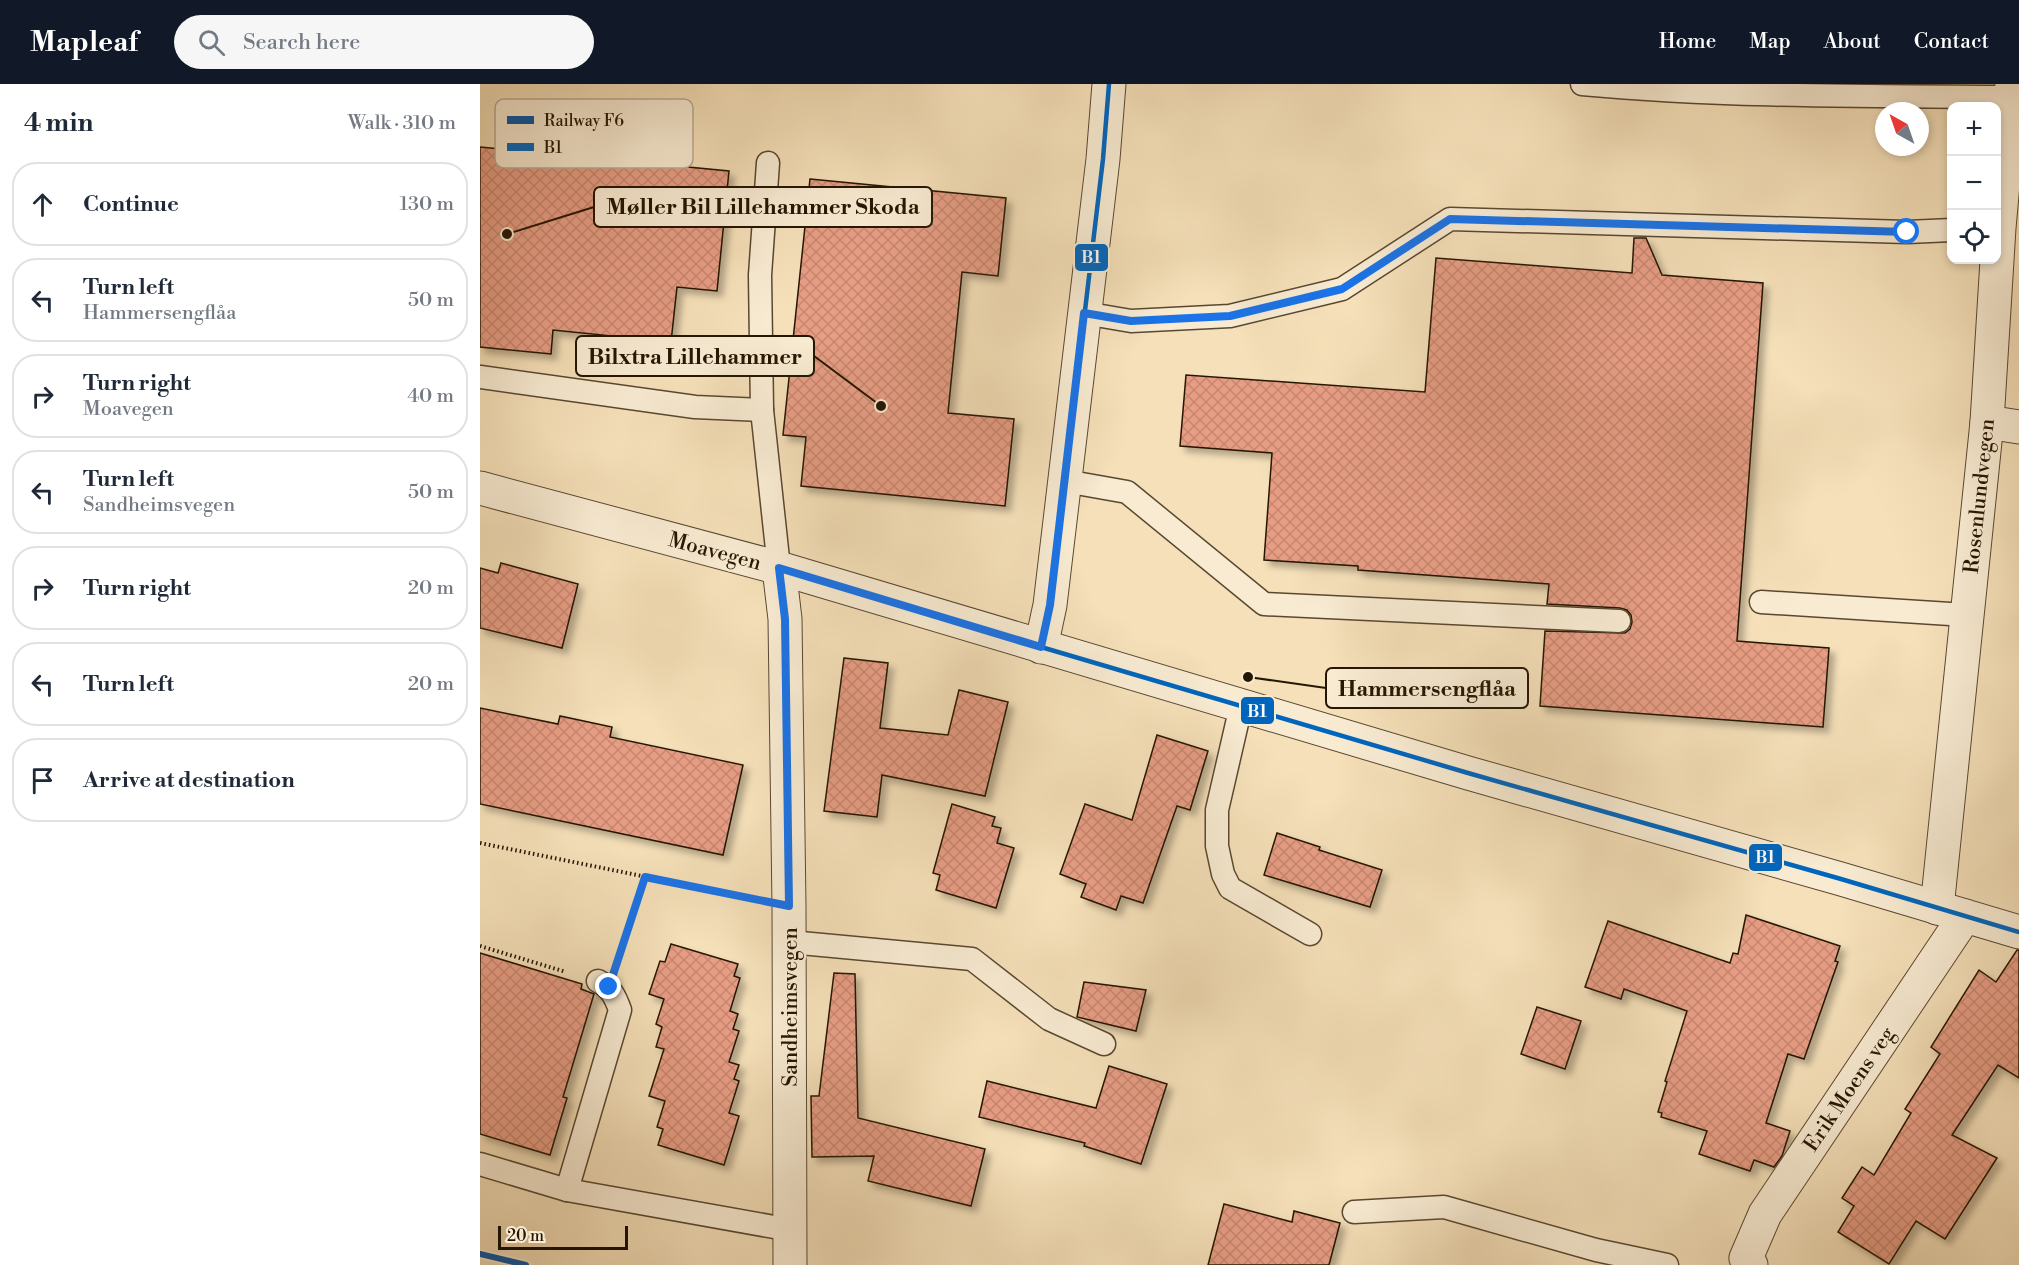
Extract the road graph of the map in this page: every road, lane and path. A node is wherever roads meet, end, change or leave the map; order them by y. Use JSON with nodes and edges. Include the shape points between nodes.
{"nodes":[{"id":1,"x":1109,"y":84,"type":"edge"},
{"id":2,"x":1582,"y":84,"type":"edge"},
{"id":3,"x":2011,"y":90,"type":"edge"},
{"id":4,"x":768,"y":164,"type":"dead end"},
{"id":5,"x":2000,"y":210,"type":"edge"},
{"id":6,"x":1947,"y":230,"type":"edge"},
{"id":7,"x":1996,"y":264,"type":"edge"},
{"id":8,"x":1084,"y":313,"type":"junction"},
{"id":9,"x":480,"y":377,"type":"edge"},
{"id":10,"x":762,"y":410,"type":"junction"},
{"id":11,"x":1987,"y":422,"type":"junction"},
{"id":12,"x":2019,"y":427,"type":"edge"},
{"id":13,"x":1065,"y":481,"type":"junction"},
{"id":14,"x":480,"y":488,"type":"edge"},
{"id":15,"x":779,"y":568,"type":"junction"},
{"id":16,"x":1761,"y":602,"type":"dead end"},
{"id":17,"x":1966,"y":615,"type":"junction"},
{"id":18,"x":1619,"y":621,"type":"dead end"},
{"id":19,"x":1041,"y":647,"type":"junction"},
{"id":20,"x":1241,"y":706,"type":"junction"},
{"id":21,"x":480,"y":843,"type":"edge"},
{"id":22,"x":645,"y":877,"type":"junction"},
{"id":23,"x":789,"y":906,"type":"junction"},
{"id":24,"x":1951,"y":912,"type":"junction"},
{"id":25,"x":2019,"y":932,"type":"edge"},
{"id":26,"x":1310,"y":934,"type":"dead end"},
{"id":27,"x":790,"y":942,"type":"junction"},
{"id":28,"x":480,"y":946,"type":"edge"},
{"id":29,"x":603,"y":984,"type":"junction"},
{"id":30,"x":1104,"y":1044,"type":"dead end"},
{"id":31,"x":480,"y":1164,"type":"edge"},
{"id":32,"x":567,"y":1190,"type":"junction"},
{"id":33,"x":1354,"y":1212,"type":"dead end"},
{"id":34,"x":791,"y":1230,"type":"junction"},
{"id":35,"x":790,"y":1265,"type":"edge"},
{"id":36,"x":1667,"y":1265,"type":"edge"},
{"id":37,"x":1751,"y":1265,"type":"edge"}],
"edges":[{"from":1,"to":8,"type":"street"},
{"from":2,"to":3,"type":"lane","via":[[1742,93]]},
{"from":3,"to":5,"type":"street","name":"Rosenlundvegen"},
{"from":4,"to":10,"type":"lane","via":[[760,275]]},
{"from":6,"to":8,"type":"lane","via":[[1450,219],[1342,289],[1230,316],[1131,321]]},
{"from":7,"to":11,"type":"street","name":"Rosenlundvegen"},
{"from":8,"to":13,"type":"street"},
{"from":9,"to":10,"type":"lane","via":[[695,407]]},
{"from":10,"to":15,"type":"lane"},
{"from":11,"to":12,"type":"street"},
{"from":11,"to":17,"type":"street","name":"Rosenlundvegen"},
{"from":13,"to":18,"type":"lane","via":[[1127,492],[1264,604]]},
{"from":13,"to":19,"type":"street"},
{"from":14,"to":15,"type":"street","name":"Moavegen"},
{"from":15,"to":19,"type":"street","name":"Moavegen"},
{"from":15,"to":23,"type":"street","name":"Sandheimsvegen","via":[[785,619]]},
{"from":16,"to":17,"type":"lane"},
{"from":17,"to":24,"type":"street","name":"Rosenlundvegen"},
{"from":19,"to":20,"type":"street","name":"Moavegen"},
{"from":20,"to":24,"type":"street","name":"Moavegen"},
{"from":20,"to":26,"type":"lane","via":[[1217,810],[1216,846],[1223,874],[1230,888]]},
{"from":21,"to":22,"type":"path"},
{"from":22,"to":23,"type":"path"},
{"from":22,"to":29,"type":"path"},
{"from":23,"to":27,"type":"street","name":"Sandheimsvegen"},
{"from":24,"to":25,"type":"street","name":"Moavegen"},
{"from":24,"to":37,"type":"street","name":"Erik Moens veg","via":[[1765,1214],[1746,1258]]},
{"from":27,"to":30,"type":"lane","via":[[972,959],[1049,1019]]},
{"from":27,"to":34,"type":"street","name":"Sandheimsvegen"},
{"from":28,"to":29,"type":"path"},
{"from":29,"to":32,"type":"lane","via":[[616,996],[620,1010]]},
{"from":31,"to":32,"type":"lane"},
{"from":32,"to":34,"type":"lane"},
{"from":33,"to":36,"type":"lane","via":[[1444,1207],[1596,1250]]},
{"from":34,"to":35,"type":"street","name":"Sandheimsvegen"}]}
